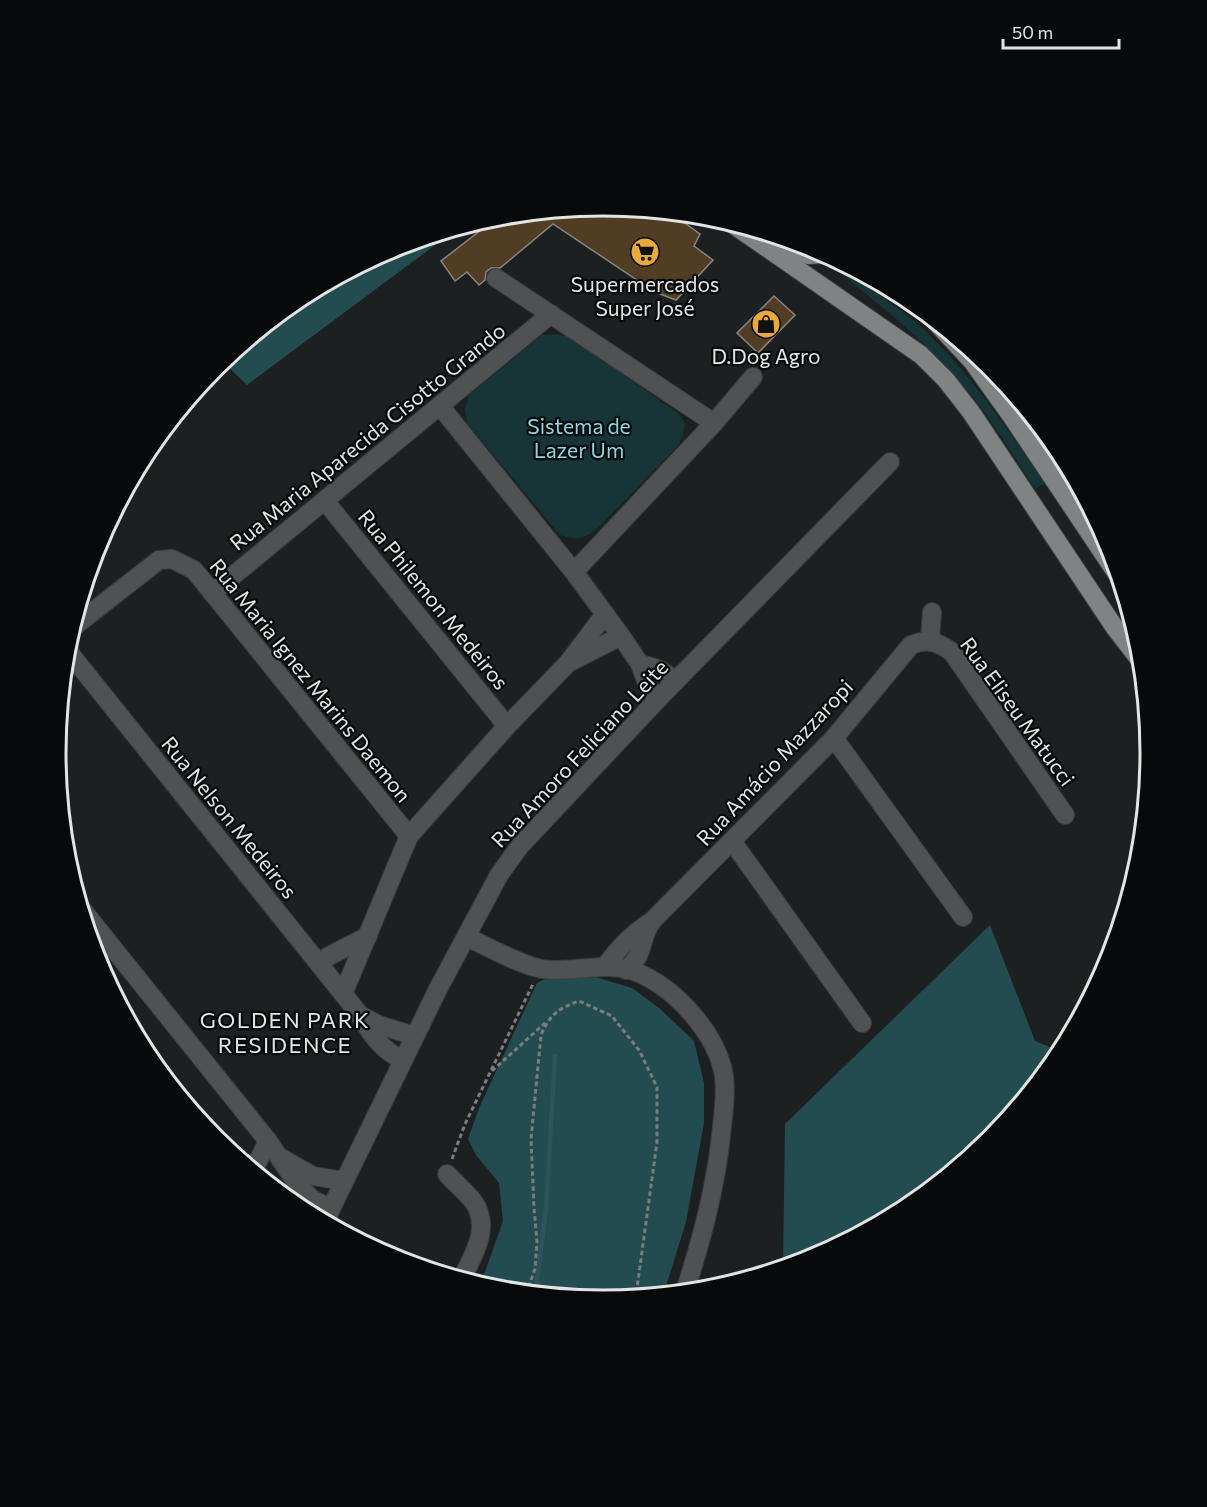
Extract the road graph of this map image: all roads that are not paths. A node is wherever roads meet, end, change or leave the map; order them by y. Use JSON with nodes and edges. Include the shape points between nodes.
{"nodes":[{"id":1,"x":750,"y":236,"type":"edge"},
{"id":2,"x":496,"y":278,"type":"dead end"},
{"id":3,"x":551,"y":314,"type":"junction"},
{"id":4,"x":979,"y":369,"type":"edge"},
{"id":5,"x":753,"y":377,"type":"dead end"},
{"id":6,"x":440,"y":405,"type":"junction"},
{"id":7,"x":714,"y":423,"type":"junction"},
{"id":8,"x":890,"y":462,"type":"dead end"},
{"id":9,"x":325,"y":501,"type":"junction"},
{"id":10,"x":1100,"y":549,"type":"edge"},
{"id":11,"x":574,"y":572,"type":"junction"},
{"id":12,"x":212,"y":593,"type":"junction"},
{"id":13,"x":932,"y":612,"type":"dead end"},
{"id":14,"x":606,"y":614,"type":"junction"},
{"id":15,"x":83,"y":619,"type":"edge"},
{"id":16,"x":621,"y":636,"type":"junction"},
{"id":17,"x":930,"y":640,"type":"junction"},
{"id":18,"x":1131,"y":648,"type":"edge"},
{"id":19,"x":74,"y":660,"type":"edge"},
{"id":20,"x":568,"y":663,"type":"junction"},
{"id":21,"x":640,"y":664,"type":"junction"},
{"id":22,"x":675,"y":682,"type":"junction"},
{"id":23,"x":659,"y":698,"type":"junction"},
{"id":24,"x":507,"y":726,"type":"junction"},
{"id":25,"x":834,"y":738,"type":"junction"},
{"id":26,"x":1065,"y":815,"type":"dead end"},
{"id":27,"x":409,"y":836,"type":"junction"},
{"id":28,"x":732,"y":841,"type":"junction"},
{"id":29,"x":963,"y":917,"type":"dead end"},
{"id":30,"x":652,"y":921,"type":"junction"},
{"id":31,"x":95,"y":925,"type":"edge"},
{"id":32,"x":368,"y":936,"type":"junction"},
{"id":33,"x":467,"y":937,"type":"junction"},
{"id":34,"x":319,"y":963,"type":"junction"},
{"id":35,"x":632,"y":965,"type":"junction"},
{"id":36,"x":605,"y":967,"type":"junction"},
{"id":37,"x":343,"y":994,"type":"junction"},
{"id":38,"x":360,"y":1015,"type":"junction"},
{"id":39,"x":862,"y":1023,"type":"dead end"},
{"id":40,"x":416,"y":1036,"type":"junction"},
{"id":41,"x":403,"y":1060,"type":"junction"},
{"id":42,"x":268,"y":1141,"type":"junction"},
{"id":43,"x":281,"y":1158,"type":"junction"},
{"id":44,"x":257,"y":1164,"type":"edge"},
{"id":45,"x":447,"y":1174,"type":"road end"},
{"id":46,"x":344,"y":1181,"type":"junction"},
{"id":47,"x":327,"y":1214,"type":"edge"},
{"id":48,"x":328,"y":1215,"type":"edge"},
{"id":49,"x":464,"y":1273,"type":"edge"},
{"id":50,"x":687,"y":1284,"type":"edge"}],
"edges":[{"from":1,"to":18,"type":"main road","via":[[921,356],[946,380]]},
{"from":2,"to":3,"type":"street"},
{"from":3,"to":6,"type":"street","name":"Rua Maria Aparecida Cisotto Grando"},
{"from":3,"to":7,"type":"street"},
{"from":4,"to":10,"type":"main road"},
{"from":5,"to":7,"type":"street"},
{"from":6,"to":9,"type":"street","name":"Rua Maria Aparecida Cisotto Grando"},
{"from":6,"to":11,"type":"street"},
{"from":7,"to":11,"type":"street"},
{"from":8,"to":22,"type":"street","name":"Rua Amoro Feliciano Leite"},
{"from":9,"to":12,"type":"street","name":"Rua Maria Aparecida Cisotto Grando"},
{"from":9,"to":24,"type":"street","name":"Rua Philemon Medeiros"},
{"from":11,"to":14,"type":"street"},
{"from":12,"to":15,"type":"street","name":"Rua Maria Ignez Marins Daemon","via":[[194,570],[172,559],[159,560]]},
{"from":12,"to":27,"type":"street","name":"Rua Maria Ignez Marins Daemon"},
{"from":13,"to":17,"type":"street"},
{"from":14,"to":16,"type":"street"},
{"from":14,"to":20,"type":"street"},
{"from":16,"to":20,"type":"street"},
{"from":16,"to":21,"type":"street"},
{"from":17,"to":25,"type":"street","name":"Rua Amácio Mazzaropi","via":[[911,645]]},
{"from":17,"to":26,"type":"street","name":"Rua Eliseu Matucci","via":[[952,652]]},
{"from":19,"to":34,"type":"street","name":"Rua Nelson Medeiros"},
{"from":20,"to":24,"type":"street"},
{"from":21,"to":22,"type":"street","via":[[667,673]]},
{"from":21,"to":23,"type":"street","via":[[649,689]]},
{"from":22,"to":23,"type":"street","name":"Rua Amoro Feliciano Leite"},
{"from":23,"to":33,"type":"street","name":"Rua Amoro Feliciano Leite","via":[[520,846],[499,875]]},
{"from":24,"to":27,"type":"street"},
{"from":25,"to":28,"type":"street","name":"Rua Amácio Mazzaropi"},
{"from":25,"to":29,"type":"street"},
{"from":27,"to":32,"type":"street"},
{"from":28,"to":30,"type":"street","name":"Rua Amácio Mazzaropi"},
{"from":28,"to":39,"type":"street"},
{"from":30,"to":35,"type":"street","name":"Rua Amácio Mazzaropi"},
{"from":30,"to":36,"type":"street","name":"Rua Amácio Mazzaropi","via":[[635,932]]},
{"from":31,"to":42,"type":"street"},
{"from":32,"to":34,"type":"street"},
{"from":32,"to":37,"type":"street"},
{"from":33,"to":36,"type":"street","via":[[540,969]]},
{"from":33,"to":40,"type":"street","name":"Rua Amoro Feliciano Leite"},
{"from":34,"to":37,"type":"street","name":"Rua Nelson Medeiros"},
{"from":35,"to":36,"type":"street"},
{"from":35,"to":50,"type":"street","via":[[635,972],[656,982],[684,1004],[714,1048],[724,1075],[720,1146]]},
{"from":37,"to":38,"type":"street","name":"Rua Nelson Medeiros"},
{"from":38,"to":40,"type":"street","name":"Rua Nelson Medeiros"},
{"from":38,"to":41,"type":"street","name":"Rua Nelson Medeiros","via":[[381,1045]]},
{"from":40,"to":41,"type":"street","name":"Rua Amoro Feliciano Leite"},
{"from":41,"to":46,"type":"street","name":"Rua Amoro Feliciano Leite"},
{"from":42,"to":43,"type":"street"},
{"from":42,"to":44,"type":"street"},
{"from":43,"to":46,"type":"street","via":[[312,1176]]},
{"from":43,"to":47,"type":"street","via":[[298,1185]]},
{"from":45,"to":49,"type":"street","via":[[474,1202],[482,1220],[478,1244]]},
{"from":46,"to":48,"type":"street","name":"Rua Amoro Feliciano Leite"}]}
